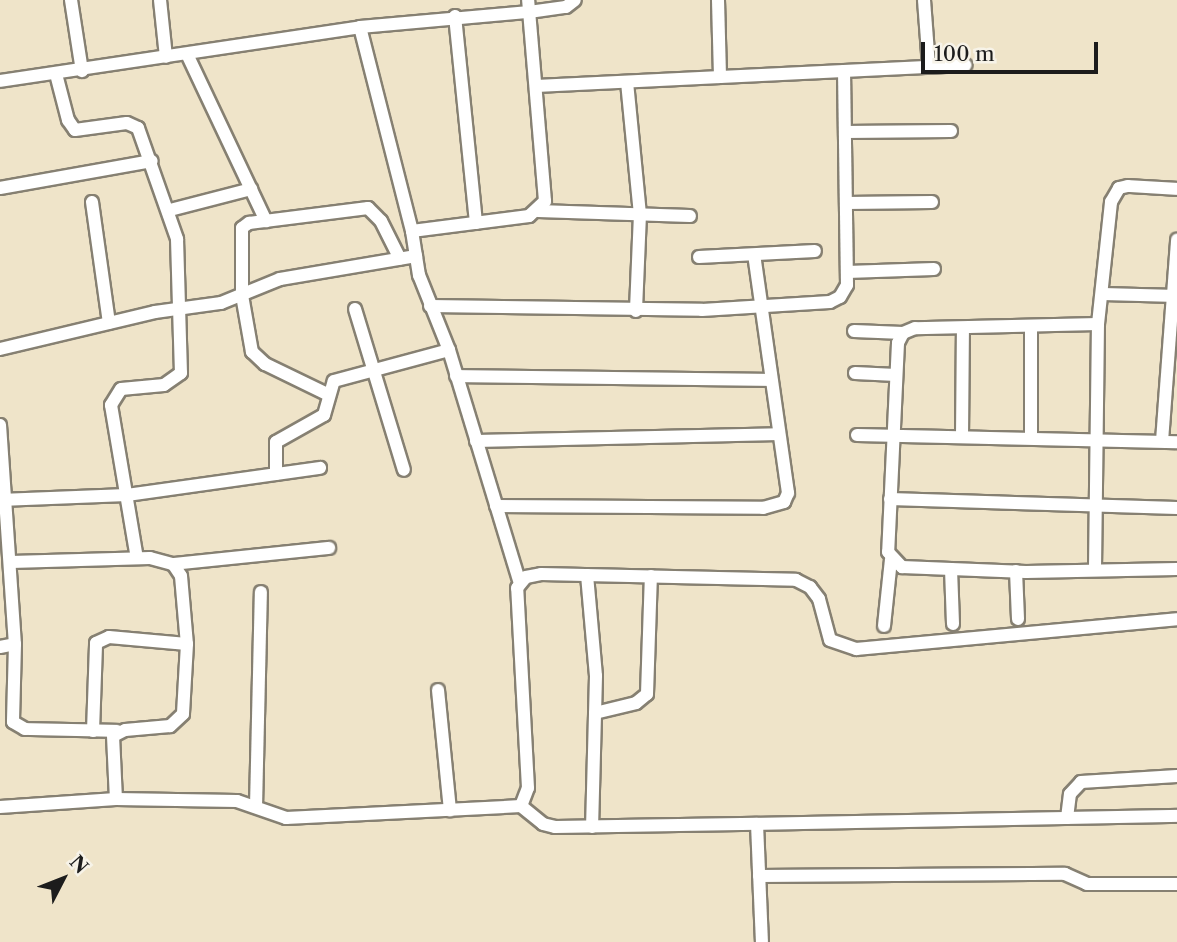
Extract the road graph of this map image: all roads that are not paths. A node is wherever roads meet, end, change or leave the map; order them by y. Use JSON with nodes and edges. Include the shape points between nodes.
{"nodes":[{"id":1,"x":71,"y":0,"type":"edge"},
{"id":2,"x":160,"y":0,"type":"edge"},
{"id":3,"x":470,"y":0,"type":"edge"},
{"id":4,"x":575,"y":0,"type":"edge"},
{"id":5,"x":718,"y":0,"type":"edge"},
{"id":6,"x":924,"y":0,"type":"edge"},
{"id":7,"x":529,"y":6,"type":"edge"},
{"id":8,"x":471,"y":14,"type":"junction"},
{"id":9,"x":454,"y":16,"type":"junction"},
{"id":10,"x":360,"y":27,"type":"junction"},
{"id":11,"x":187,"y":54,"type":"junction"},
{"id":12,"x":166,"y":57,"type":"junction"},
{"id":13,"x":965,"y":65,"type":"dead end"},
{"id":14,"x":929,"y":67,"type":"junction"},
{"id":15,"x":82,"y":71,"type":"junction"},
{"id":16,"x":844,"y":71,"type":"junction"},
{"id":17,"x":57,"y":74,"type":"junction"},
{"id":18,"x":720,"y":77,"type":"junction"},
{"id":19,"x":0,"y":81,"type":"edge"},
{"id":20,"x":627,"y":82,"type":"junction"},
{"id":21,"x":537,"y":86,"type":"junction"},
{"id":22,"x":951,"y":131,"type":"dead end"},
{"id":23,"x":845,"y":132,"type":"junction"},
{"id":24,"x":152,"y":162,"type":"junction"},
{"id":25,"x":0,"y":188,"type":"edge"},
{"id":26,"x":1177,"y":189,"type":"edge"},
{"id":27,"x":251,"y":190,"type":"junction"},
{"id":28,"x":92,"y":202,"type":"dead end"},
{"id":29,"x":932,"y":202,"type":"dead end"},
{"id":30,"x":846,"y":203,"type":"junction"},
{"id":31,"x":170,"y":210,"type":"junction"},
{"id":32,"x":538,"y":211,"type":"junction"},
{"id":33,"x":640,"y":214,"type":"junction"},
{"id":34,"x":690,"y":216,"type":"dead end"},
{"id":35,"x":266,"y":220,"type":"junction"},
{"id":36,"x":476,"y":223,"type":"junction"},
{"id":37,"x":412,"y":231,"type":"junction"},
{"id":38,"x":1177,"y":240,"type":"edge"},
{"id":39,"x":816,"y":251,"type":"dead end"},
{"id":40,"x":754,"y":255,"type":"junction"},
{"id":41,"x":416,"y":256,"type":"junction"},
{"id":42,"x":699,"y":257,"type":"dead end"},
{"id":43,"x":400,"y":258,"type":"junction"},
{"id":44,"x":934,"y":270,"type":"dead end"},
{"id":45,"x":846,"y":272,"type":"junction"},
{"id":46,"x":1102,"y":294,"type":"junction"},
{"id":47,"x":242,"y":295,"type":"junction"},
{"id":48,"x":1175,"y":296,"type":"edge"},
{"id":49,"x":430,"y":306,"type":"junction"},
{"id":50,"x":761,"y":306,"type":"junction"},
{"id":51,"x":180,"y":309,"type":"junction"},
{"id":52,"x":355,"y":309,"type":"dead end"},
{"id":53,"x":636,"y":311,"type":"junction"},
{"id":54,"x":109,"y":323,"type":"junction"},
{"id":55,"x":1098,"y":324,"type":"junction"},
{"id":56,"x":1031,"y":327,"type":"junction"},
{"id":57,"x":963,"y":329,"type":"junction"},
{"id":58,"x":854,"y":331,"type":"dead end"},
{"id":59,"x":903,"y":333,"type":"junction"},
{"id":60,"x":0,"y":349,"type":"edge"},
{"id":61,"x":449,"y":350,"type":"junction"},
{"id":62,"x":375,"y":370,"type":"junction"},
{"id":63,"x":855,"y":373,"type":"dead end"},
{"id":64,"x":896,"y":375,"type":"junction"},
{"id":65,"x":456,"y":376,"type":"junction"},
{"id":66,"x":771,"y":380,"type":"junction"},
{"id":67,"x":327,"y":394,"type":"junction"},
{"id":68,"x":0,"y":425,"type":"edge"},
{"id":69,"x":779,"y":434,"type":"junction"},
{"id":70,"x":857,"y":435,"type":"dead end"},
{"id":71,"x":893,"y":437,"type":"junction"},
{"id":72,"x":962,"y":438,"type":"junction"},
{"id":73,"x":1031,"y":439,"type":"junction"},
{"id":74,"x":1096,"y":439,"type":"junction"},
{"id":75,"x":476,"y":441,"type":"junction"},
{"id":76,"x":1162,"y":441,"type":"junction"},
{"id":77,"x":1177,"y":442,"type":"edge"},
{"id":78,"x":320,"y":468,"type":"dead end"},
{"id":79,"x":404,"y":470,"type":"dead end"},
{"id":80,"x":276,"y":474,"type":"junction"},
{"id":81,"x":127,"y":495,"type":"junction"},
{"id":82,"x":890,"y":499,"type":"junction"},
{"id":83,"x":3,"y":500,"type":"edge"},
{"id":84,"x":496,"y":506,"type":"junction"},
{"id":85,"x":1094,"y":506,"type":"junction"},
{"id":86,"x":1177,"y":508,"type":"edge"},
{"id":87,"x":3,"y":538,"type":"edge"},
{"id":88,"x":329,"y":548,"type":"dead end"},
{"id":89,"x":137,"y":558,"type":"junction"},
{"id":90,"x":891,"y":559,"type":"junction"},
{"id":91,"x":10,"y":562,"type":"junction"},
{"id":92,"x":173,"y":564,"type":"junction"},
{"id":93,"x":1095,"y":568,"type":"junction"},
{"id":94,"x":951,"y":569,"type":"junction"},
{"id":95,"x":1177,"y":569,"type":"edge"},
{"id":96,"x":1016,"y":571,"type":"junction"},
{"id":97,"x":587,"y":575,"type":"junction"},
{"id":98,"x":650,"y":576,"type":"junction"},
{"id":99,"x":519,"y":581,"type":"junction"},
{"id":100,"x":261,"y":592,"type":"dead end"},
{"id":101,"x":1018,"y":619,"type":"dead end"},
{"id":102,"x":1177,"y":620,"type":"edge"},
{"id":103,"x":953,"y":624,"type":"dead end"},
{"id":104,"x":884,"y":626,"type":"dead end"},
{"id":105,"x":15,"y":644,"type":"junction"},
{"id":106,"x":187,"y":644,"type":"junction"},
{"id":107,"x":0,"y":647,"type":"edge"},
{"id":108,"x":438,"y":690,"type":"dead end"},
{"id":109,"x":595,"y":713,"type":"junction"},
{"id":110,"x":93,"y":731,"type":"junction"},
{"id":111,"x":117,"y":731,"type":"junction"},
{"id":112,"x":1177,"y":776,"type":"edge"},
{"id":113,"x":116,"y":799,"type":"junction"},
{"id":114,"x":521,"y":806,"type":"junction"},
{"id":115,"x":0,"y":807,"type":"edge"},
{"id":116,"x":256,"y":807,"type":"junction"},
{"id":117,"x":450,"y":810,"type":"junction"},
{"id":118,"x":1177,"y":816,"type":"edge"},
{"id":119,"x":1067,"y":818,"type":"junction"},
{"id":120,"x":757,"y":824,"type":"junction"},
{"id":121,"x":592,"y":827,"type":"junction"},
{"id":122,"x":759,"y":876,"type":"junction"},
{"id":123,"x":1177,"y":884,"type":"edge"},
{"id":124,"x":762,"y":942,"type":"edge"}],
"edges":[{"from":1,"to":15,"type":"street"},
{"from":2,"to":12,"type":"street"},
{"from":3,"to":8,"type":"street"},
{"from":4,"to":7,"type":"street","via":[[565,7]]},
{"from":5,"to":18,"type":"street"},
{"from":6,"to":14,"type":"street"},
{"from":7,"to":8,"type":"street"},
{"from":7,"to":21,"type":"street"},
{"from":8,"to":9,"type":"street"},
{"from":9,"to":10,"type":"street"},
{"from":9,"to":36,"type":"street"},
{"from":10,"to":11,"type":"street"},
{"from":10,"to":37,"type":"street"},
{"from":11,"to":12,"type":"street"},
{"from":11,"to":27,"type":"street"},
{"from":12,"to":15,"type":"street"},
{"from":13,"to":14,"type":"street"},
{"from":14,"to":16,"type":"street"},
{"from":15,"to":17,"type":"street"},
{"from":16,"to":18,"type":"street"},
{"from":16,"to":23,"type":"street"},
{"from":17,"to":19,"type":"street"},
{"from":17,"to":24,"type":"street","via":[[68,120],[75,130],[133,124]]},
{"from":18,"to":20,"type":"street"},
{"from":20,"to":21,"type":"street"},
{"from":20,"to":33,"type":"street"},
{"from":21,"to":32,"type":"street","via":[[547,190]]},
{"from":22,"to":23,"type":"street"},
{"from":23,"to":30,"type":"street"},
{"from":24,"to":25,"type":"street"},
{"from":24,"to":31,"type":"street"},
{"from":26,"to":46,"type":"street","via":[[1128,186],[1113,193]]},
{"from":27,"to":31,"type":"street"},
{"from":27,"to":35,"type":"street"},
{"from":28,"to":54,"type":"street"},
{"from":29,"to":30,"type":"street"},
{"from":30,"to":45,"type":"street"},
{"from":31,"to":51,"type":"street"},
{"from":32,"to":33,"type":"street"},
{"from":32,"to":36,"type":"street"},
{"from":33,"to":34,"type":"street"},
{"from":33,"to":53,"type":"street"},
{"from":35,"to":43,"type":"street","via":[[368,208],[381,221]]},
{"from":35,"to":47,"type":"street","via":[[242,228]]},
{"from":36,"to":37,"type":"street"},
{"from":37,"to":41,"type":"street"},
{"from":38,"to":48,"type":"street"},
{"from":39,"to":40,"type":"street"},
{"from":40,"to":42,"type":"street"},
{"from":40,"to":50,"type":"street"},
{"from":41,"to":43,"type":"street"},
{"from":41,"to":49,"type":"street"},
{"from":43,"to":47,"type":"street","via":[[280,279]]},
{"from":44,"to":45,"type":"street"},
{"from":45,"to":50,"type":"street","via":[[840,297],[830,302]]},
{"from":46,"to":48,"type":"street"},
{"from":46,"to":55,"type":"street"},
{"from":47,"to":51,"type":"street"},
{"from":47,"to":67,"type":"street","via":[[249,343],[257,359]]},
{"from":48,"to":76,"type":"street"},
{"from":49,"to":53,"type":"street"},
{"from":49,"to":61,"type":"street"},
{"from":50,"to":53,"type":"street"},
{"from":50,"to":66,"type":"street"},
{"from":51,"to":54,"type":"street"},
{"from":51,"to":81,"type":"street","via":[[181,373],[164,385],[121,389],[111,405]]},
{"from":52,"to":62,"type":"street"},
{"from":54,"to":60,"type":"street"},
{"from":55,"to":56,"type":"street"},
{"from":55,"to":74,"type":"street"},
{"from":56,"to":57,"type":"street"},
{"from":56,"to":73,"type":"street"},
{"from":57,"to":59,"type":"street","via":[[915,328]]},
{"from":57,"to":72,"type":"street"},
{"from":58,"to":59,"type":"street"},
{"from":59,"to":64,"type":"street"},
{"from":61,"to":62,"type":"street"},
{"from":61,"to":65,"type":"street"},
{"from":62,"to":67,"type":"street","via":[[334,381]]},
{"from":62,"to":79,"type":"street"},
{"from":63,"to":64,"type":"street"},
{"from":64,"to":71,"type":"street"},
{"from":65,"to":66,"type":"street"},
{"from":65,"to":75,"type":"street"},
{"from":66,"to":69,"type":"street"},
{"from":67,"to":80,"type":"street","via":[[324,415],[276,442]]},
{"from":68,"to":83,"type":"street"},
{"from":69,"to":75,"type":"street"},
{"from":69,"to":84,"type":"street","via":[[788,494],[776,507]]},
{"from":70,"to":71,"type":"street"},
{"from":71,"to":72,"type":"street"},
{"from":71,"to":82,"type":"street"},
{"from":72,"to":73,"type":"street"},
{"from":73,"to":74,"type":"street"},
{"from":74,"to":76,"type":"street"},
{"from":74,"to":85,"type":"street"},
{"from":75,"to":84,"type":"street"},
{"from":76,"to":77,"type":"street"},
{"from":78,"to":80,"type":"street"},
{"from":80,"to":81,"type":"street"},
{"from":81,"to":83,"type":"street"},
{"from":81,"to":89,"type":"street"},
{"from":82,"to":85,"type":"street"},
{"from":82,"to":90,"type":"street"},
{"from":83,"to":87,"type":"street"},
{"from":84,"to":99,"type":"street"},
{"from":85,"to":86,"type":"street"},
{"from":85,"to":93,"type":"street"},
{"from":87,"to":91,"type":"street"},
{"from":88,"to":92,"type":"street"},
{"from":89,"to":91,"type":"street"},
{"from":89,"to":92,"type":"street"},
{"from":90,"to":94,"type":"street","via":[[902,567]]},
{"from":90,"to":104,"type":"street"},
{"from":91,"to":105,"type":"street"},
{"from":92,"to":106,"type":"street","via":[[185,588]]},
{"from":93,"to":95,"type":"street"},
{"from":93,"to":96,"type":"street"},
{"from":94,"to":96,"type":"street"},
{"from":94,"to":103,"type":"street"},
{"from":96,"to":101,"type":"street"},
{"from":97,"to":98,"type":"street"},
{"from":97,"to":99,"type":"street","via":[[541,574]]},
{"from":97,"to":109,"type":"street"},
{"from":98,"to":102,"type":"street","via":[[796,580],[810,587],[819,599],[830,640],[856,649]]},
{"from":98,"to":109,"type":"street","via":[[648,694],[636,703]]},
{"from":99,"to":114,"type":"street","via":[[528,788]]},
{"from":100,"to":116,"type":"street"},
{"from":105,"to":107,"type":"street"},
{"from":105,"to":110,"type":"street","via":[[13,722],[25,729]]},
{"from":106,"to":110,"type":"street","via":[[109,637],[96,643]]},
{"from":106,"to":111,"type":"street","via":[[185,705],[178,722]]},
{"from":108,"to":117,"type":"street"},
{"from":109,"to":121,"type":"street"},
{"from":110,"to":111,"type":"street"},
{"from":111,"to":113,"type":"street","via":[[111,743]]},
{"from":112,"to":119,"type":"street","via":[[1081,782],[1070,794]]},
{"from":113,"to":115,"type":"street"},
{"from":113,"to":116,"type":"street","via":[[237,801]]},
{"from":114,"to":117,"type":"street"},
{"from":114,"to":121,"type":"street","via":[[543,824]]},
{"from":116,"to":117,"type":"street","via":[[286,818]]},
{"from":118,"to":119,"type":"street"},
{"from":119,"to":120,"type":"street"},
{"from":120,"to":121,"type":"street"},
{"from":120,"to":122,"type":"street"},
{"from":122,"to":123,"type":"street","via":[[1065,874],[1094,885]]},
{"from":122,"to":124,"type":"street"}]}
